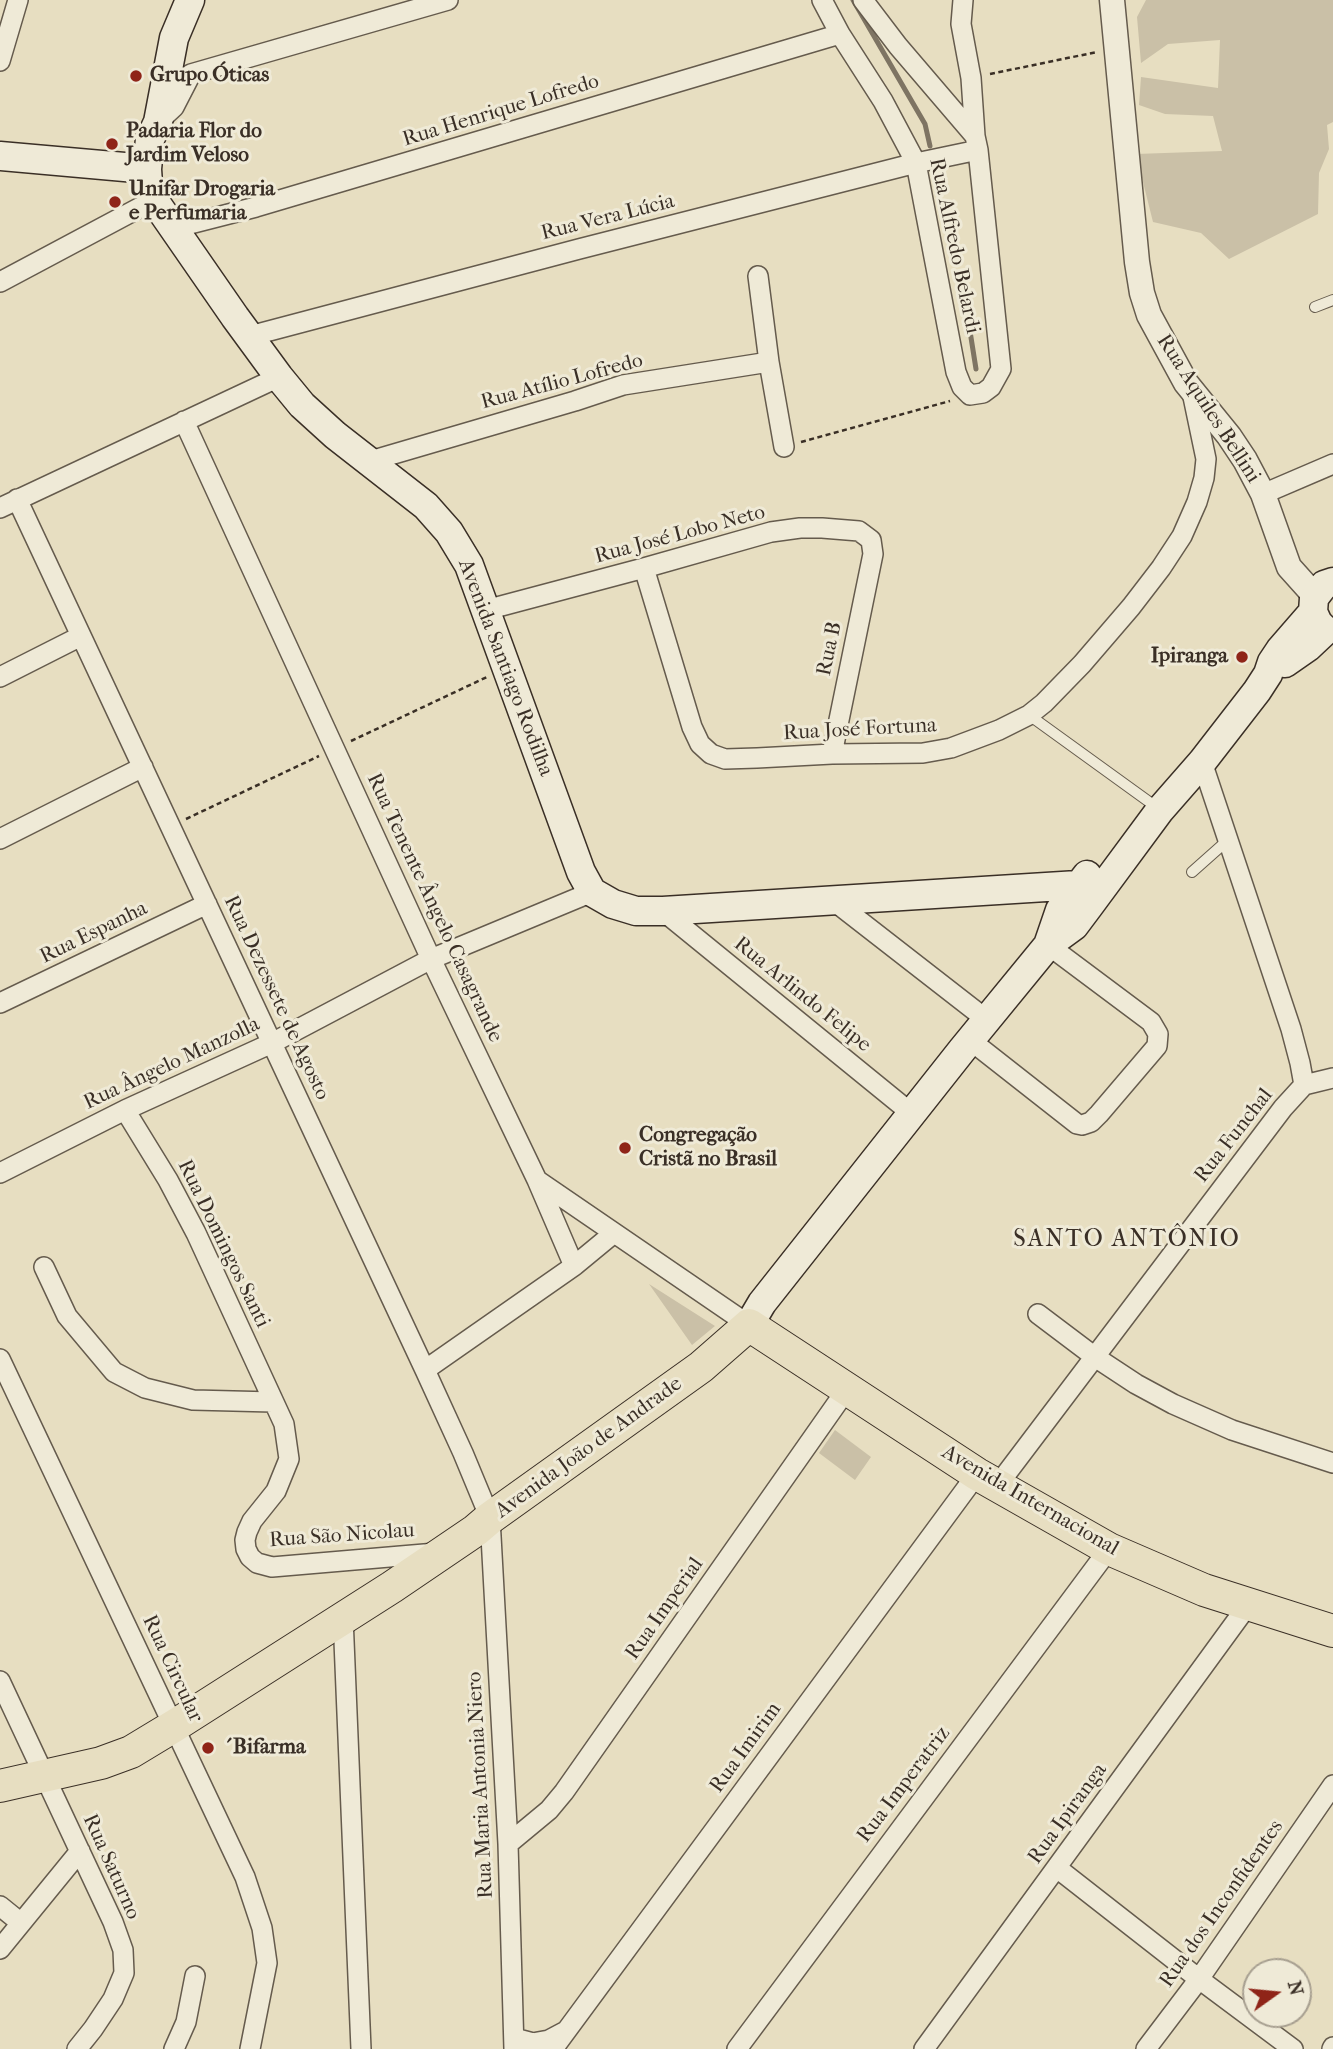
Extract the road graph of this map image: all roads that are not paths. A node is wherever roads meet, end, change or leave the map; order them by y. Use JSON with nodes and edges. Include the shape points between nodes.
{"nodes":[{"id":1,"x":18,"y":0,"type":"edge"},
{"id":2,"x":190,"y":0,"type":"edge"},
{"id":3,"x":448,"y":0,"type":"edge"},
{"id":4,"x":822,"y":0,"type":"edge"},
{"id":5,"x":863,"y":0,"type":"edge"},
{"id":6,"x":964,"y":0,"type":"edge"},
{"id":7,"x":1112,"y":0,"type":"edge"},
{"id":8,"x":840,"y":34,"type":"junction"},
{"id":9,"x":0,"y":61,"type":"edge"},
{"id":10,"x":158,"y":122,"type":"junction"},
{"id":11,"x":976,"y":143,"type":"junction"},
{"id":12,"x":0,"y":156,"type":"edge"},
{"id":13,"x":916,"y":163,"type":"junction"},
{"id":14,"x":147,"y":169,"type":"junction"},
{"id":15,"x":154,"y":200,"type":"junction"},
{"id":16,"x":174,"y":228,"type":"junction"},
{"id":17,"x":758,"y":276,"type":"dead end"},
{"id":18,"x":0,"y":282,"type":"edge"},
{"id":19,"x":1333,"y":300,"type":"edge"},
{"id":20,"x":1315,"y":307,"type":"dead end"},
{"id":21,"x":250,"y":336,"type":"junction"},
{"id":22,"x":769,"y":362,"type":"junction"},
{"id":23,"x":278,"y":377,"type":"junction"},
{"id":24,"x":1192,"y":392,"type":"junction"},
{"id":25,"x":184,"y":421,"type":"junction"},
{"id":26,"x":784,"y":447,"type":"road end"},
{"id":27,"x":370,"y":461,"type":"junction"},
{"id":28,"x":1333,"y":464,"type":"edge"},
{"id":29,"x":1263,"y":494,"type":"junction"},
{"id":30,"x":9,"y":504,"type":"edge"},
{"id":31,"x":873,"y":554,"type":"joint"},
{"id":32,"x":644,"y":568,"type":"junction"},
{"id":33,"x":1326,"y":602,"type":"edge"},
{"id":34,"x":486,"y":610,"type":"junction"},
{"id":35,"x":82,"y":636,"type":"junction"},
{"id":36,"x":0,"y":677,"type":"edge"},
{"id":37,"x":1029,"y":715,"type":"junction"},
{"id":38,"x":832,"y":754,"type":"junction"},
{"id":39,"x":1202,"y":762,"type":"junction"},
{"id":40,"x":143,"y":767,"type":"junction"},
{"id":41,"x":1160,"y":810,"type":"junction"},
{"id":42,"x":0,"y":839,"type":"edge"},
{"id":43,"x":1228,"y":840,"type":"junction"},
{"id":44,"x":1192,"y":872,"type":"dead end"},
{"id":45,"x":1078,"y":885,"type":"junction"},
{"id":46,"x":1041,"y":887,"type":"junction"},
{"id":47,"x":592,"y":892,"type":"junction"},
{"id":48,"x":834,"y":901,"type":"junction"},
{"id":49,"x":207,"y":904,"type":"junction"},
{"id":50,"x":663,"y":911,"type":"junction"},
{"id":51,"x":1056,"y":931,"type":"junction"},
{"id":52,"x":431,"y":959,"type":"junction"},
{"id":53,"x":0,"y":1003,"type":"edge"},
{"id":54,"x":978,"y":1030,"type":"junction"},
{"id":55,"x":272,"y":1043,"type":"junction"},
{"id":56,"x":1333,"y":1078,"type":"edge"},
{"id":57,"x":1304,"y":1084,"type":"junction"},
{"id":58,"x":125,"y":1110,"type":"junction"},
{"id":59,"x":911,"y":1113,"type":"junction"},
{"id":60,"x":0,"y":1173,"type":"edge"},
{"id":61,"x":537,"y":1180,"type":"junction"},
{"id":62,"x":614,"y":1233,"type":"junction"},
{"id":63,"x":575,"y":1266,"type":"junction"},
{"id":64,"x":44,"y":1267,"type":"dead end"},
{"id":65,"x":1038,"y":1314,"type":"dead end"},
{"id":66,"x":750,"y":1325,"type":"junction"},
{"id":67,"x":1095,"y":1357,"type":"junction"},
{"id":68,"x":0,"y":1359,"type":"edge"},
{"id":69,"x":425,"y":1370,"type":"junction"},
{"id":70,"x":847,"y":1389,"type":"junction"},
{"id":71,"x":273,"y":1402,"type":"junction"},
{"id":72,"x":1333,"y":1463,"type":"edge"},
{"id":73,"x":987,"y":1480,"type":"junction"},
{"id":74,"x":490,"y":1518,"type":"junction"},
{"id":75,"x":1109,"y":1549,"type":"junction"},
{"id":76,"x":443,"y":1552,"type":"junction"},
{"id":77,"x":1248,"y":1605,"type":"junction"},
{"id":78,"x":343,"y":1617,"type":"junction"},
{"id":79,"x":1333,"y":1631,"type":"edge"},
{"id":80,"x":0,"y":1681,"type":"edge"},
{"id":81,"x":174,"y":1726,"type":"junction"},
{"id":82,"x":44,"y":1777,"type":"junction"},
{"id":83,"x":1333,"y":1785,"type":"edge"},
{"id":84,"x":0,"y":1786,"type":"edge"},
{"id":85,"x":508,"y":1844,"type":"junction"},
{"id":86,"x":80,"y":1852,"type":"junction"},
{"id":87,"x":1057,"y":1868,"type":"junction"},
{"id":88,"x":0,"y":1906,"type":"edge"},
{"id":89,"x":21,"y":1923,"type":"junction"},
{"id":90,"x":0,"y":1950,"type":"edge"},
{"id":91,"x":195,"y":1976,"type":"dead end"},
{"id":92,"x":1199,"y":1979,"type":"junction"},
{"id":93,"x":568,"y":2029,"type":"junction"},
{"id":94,"x":514,"y":2044,"type":"edge"},
{"id":95,"x":77,"y":2049,"type":"edge"},
{"id":96,"x":174,"y":2049,"type":"edge"},
{"id":97,"x":250,"y":2049,"type":"edge"},
{"id":98,"x":361,"y":2049,"type":"edge"},
{"id":99,"x":554,"y":2049,"type":"edge"},
{"id":100,"x":737,"y":2049,"type":"edge"},
{"id":101,"x":924,"y":2049,"type":"edge"},
{"id":102,"x":1146,"y":2049,"type":"edge"},
{"id":103,"x":1293,"y":2049,"type":"edge"}],
"edges":[{"from":1,"to":9,"type":"street"},
{"from":2,"to":10,"type":"main road","via":[[174,38]]},
{"from":3,"to":10,"type":"street","via":[[191,74],[174,107]]},
{"from":4,"to":8,"type":"street","name":"Rua Alfredo Belardi"},
{"from":5,"to":11,"type":"street"},
{"from":6,"to":11,"type":"street","via":[[961,24]]},
{"from":7,"to":24,"type":"street","name":"Rua Aquiles Bellini","via":[[1142,293],[1149,315]]},
{"from":8,"to":13,"type":"street","name":"Rua Alfredo Belardi"},
{"from":8,"to":16,"type":"street","name":"Rua Henrique Lofredo"},
{"from":10,"to":14,"type":"main road","via":[[150,139]]},
{"from":11,"to":13,"type":"street","name":"Rua Vera Lúcia"},
{"from":11,"to":13,"type":"street","name":"Rua Alfredo Belardi","via":[[1001,369],[983,393],[970,395],[956,372]]},
{"from":12,"to":14,"type":"main road"},
{"from":13,"to":21,"type":"street","name":"Rua Vera Lúcia"},
{"from":14,"to":15,"type":"main road","name":"Avenida Santiago Rodilha"},
{"from":15,"to":16,"type":"main road","name":"Avenida Santiago Rodilha"},
{"from":15,"to":18,"type":"street"},
{"from":16,"to":21,"type":"main road","name":"Avenida Santiago Rodilha"},
{"from":17,"to":22,"type":"street"},
{"from":19,"to":20,"type":"lane"},
{"from":21,"to":23,"type":"main road","name":"Avenida Santiago Rodilha"},
{"from":22,"to":26,"type":"street"},
{"from":22,"to":27,"type":"street","name":"Rua Atílio Lofredo","via":[[623,385]]},
{"from":23,"to":25,"type":"street"},
{"from":23,"to":27,"type":"main road","name":"Avenida Santiago Rodilha","via":[[302,405]]},
{"from":24,"to":29,"type":"street","name":"Rua Aquiles Bellini","via":[[1229,436]]},
{"from":24,"to":37,"type":"street","name":"Rua José Fortuna","via":[[1206,459],[1198,502],[1182,536],[1131,607],[1057,691]]},
{"from":25,"to":30,"type":"street"},
{"from":25,"to":52,"type":"street","name":"Rua Tenente Ângelo Casagrande"},
{"from":27,"to":34,"type":"main road","name":"Avenida Santiago Rodilha","via":[[426,506],[449,532],[469,565]]},
{"from":28,"to":29,"type":"street"},
{"from":29,"to":33,"type":"street","name":"Rua Aquiles Bellini","via":[[1289,567]]},
{"from":30,"to":35,"type":"street","name":"Rua Dezessete de Agosto"},
{"from":31,"to":32,"type":"street","name":"Rua José Lobo Neto","via":[[871,540],[859,531],[800,528]]},
{"from":31,"to":38,"type":"street","name":"Rua B"},
{"from":32,"to":34,"type":"street","name":"Rua José Lobo Neto"},
{"from":32,"to":38,"type":"street","name":"Rua José Fortuna","via":[[700,744],[725,759]]},
{"from":33,"to":39,"type":"main road","name":"Avenida João de Andrade","via":[[1275,656],[1268,674]]},
{"from":34,"to":47,"type":"main road","name":"Avenida Santiago Rodilha"},
{"from":35,"to":36,"type":"street"},
{"from":35,"to":40,"type":"street","name":"Rua Dezessete de Agosto"},
{"from":37,"to":38,"type":"street","name":"Rua José Fortuna","via":[[951,748],[923,753]]},
{"from":37,"to":41,"type":"lane"},
{"from":39,"to":41,"type":"main road","name":"Avenida João de Andrade"},
{"from":39,"to":43,"type":"street","name":"Rua Funchal"},
{"from":40,"to":42,"type":"street"},
{"from":40,"to":49,"type":"street","name":"Rua Dezessete de Agosto"},
{"from":41,"to":45,"type":"main road","name":"Avenida João de Andrade","via":[[1125,833]]},
{"from":41,"to":51,"type":"main road","name":"Avenida João de Andrade","via":[[1074,926]]},
{"from":43,"to":44,"type":"lane"},
{"from":43,"to":57,"type":"street","name":"Rua Funchal","via":[[1291,1029]]},
{"from":45,"to":46,"type":"main road"},
{"from":45,"to":51,"type":"main road","name":"Avenida João de Andrade"},
{"from":46,"to":48,"type":"main road"},
{"from":46,"to":51,"type":"main road","via":[[1057,901]]},
{"from":47,"to":50,"type":"main road","via":[[636,911]]},
{"from":47,"to":52,"type":"street","name":"Rua Ângelo Manzolla"},
{"from":48,"to":50,"type":"main road"},
{"from":48,"to":54,"type":"street"},
{"from":49,"to":53,"type":"street","name":"Rua Espanha"},
{"from":49,"to":55,"type":"street","name":"Rua Dezessete de Agosto"},
{"from":50,"to":59,"type":"street","name":"Rua Arlindo Felipe"},
{"from":51,"to":54,"type":"main road","name":"Avenida João de Andrade"},
{"from":51,"to":54,"type":"street","via":[[1151,1021],[1158,1034],[1157,1046],[1099,1114],[1082,1125]]},
{"from":52,"to":55,"type":"street","name":"Rua Ângelo Manzolla"},
{"from":52,"to":61,"type":"street","name":"Rua Tenente Ângelo Casagrande"},
{"from":54,"to":59,"type":"main road","name":"Avenida João de Andrade"},
{"from":55,"to":58,"type":"street","name":"Rua Ângelo Manzolla"},
{"from":55,"to":69,"type":"street","name":"Rua Dezessete de Agosto"},
{"from":56,"to":57,"type":"street"},
{"from":57,"to":67,"type":"street","name":"Rua Funchal"},
{"from":58,"to":60,"type":"street","name":"Rua Ângelo Manzolla"},
{"from":58,"to":71,"type":"street","name":"Rua Domingos Santi","via":[[196,1233]]},
{"from":59,"to":66,"type":"main road","name":"Avenida João de Andrade","via":[[762,1303]]},
{"from":61,"to":62,"type":"street","name":"Rua Tenente Ângelo Casagrande"},
{"from":61,"to":63,"type":"street"},
{"from":62,"to":63,"type":"street"},
{"from":62,"to":66,"type":"street","name":"Rua Tenente Ângelo Casagrande"},
{"from":63,"to":69,"type":"street"},
{"from":64,"to":71,"type":"street","via":[[67,1316],[114,1372],[145,1388],[193,1400]]},
{"from":65,"to":67,"type":"street"},
{"from":66,"to":70,"type":"main road","name":"Avenida Internacional"},
{"from":66,"to":74,"type":"main road","name":"Avenida João de Andrade","via":[[701,1367]]},
{"from":67,"to":72,"type":"street","via":[[1173,1404],[1233,1430]]},
{"from":67,"to":73,"type":"street","name":"Rua Funchal"},
{"from":68,"to":81,"type":"street","name":"Rua Circular"},
{"from":69,"to":74,"type":"street","name":"Rua Dezessete de Agosto"},
{"from":70,"to":73,"type":"main road","name":"Avenida Internacional"},
{"from":70,"to":85,"type":"street","name":"Rua Imperial","via":[[564,1793]]},
{"from":71,"to":76,"type":"street","name":"Rua São Nicolau","via":[[284,1424],[289,1459],[276,1491],[247,1532],[250,1557],[272,1567]]},
{"from":73,"to":75,"type":"main road","name":"Avenida Internacional"},
{"from":73,"to":93,"type":"street","name":"Rua Imirim"},
{"from":74,"to":76,"type":"main road","name":"Avenida João de Andrade"},
{"from":74,"to":85,"type":"street","name":"Rua Maria Antonia Niero"},
{"from":75,"to":77,"type":"main road","name":"Avenida Internacional"},
{"from":75,"to":100,"type":"street","name":"Rua Imperatriz"},
{"from":76,"to":78,"type":"main road","name":"Avenida João de Andrade"},
{"from":77,"to":79,"type":"main road","name":"Avenida Internacional"},
{"from":77,"to":87,"type":"street","name":"Rua Ipiranga"},
{"from":78,"to":81,"type":"main road","name":"Avenida João de Andrade"},
{"from":78,"to":98,"type":"street"},
{"from":80,"to":82,"type":"street","name":"Rua Saturno"},
{"from":81,"to":82,"type":"main road","name":"Avenida João de Andrade","via":[[131,1752]]},
{"from":81,"to":97,"type":"street","name":"Rua Circular","via":[[245,1877],[262,1928],[267,1963]]},
{"from":82,"to":84,"type":"main road","name":"Avenida João de Andrade"},
{"from":82,"to":86,"type":"street","name":"Rua Saturno"},
{"from":83,"to":92,"type":"street","name":"Rua dos Inconfidentes"},
{"from":85,"to":94,"type":"street","name":"Rua Maria Antonia Niero"},
{"from":86,"to":89,"type":"street"},
{"from":86,"to":95,"type":"street","name":"Rua Saturno","via":[[113,1922],[124,1973],[113,1999]]},
{"from":87,"to":92,"type":"street"},
{"from":87,"to":101,"type":"street","name":"Rua Ipiranga"},
{"from":88,"to":89,"type":"street"},
{"from":89,"to":90,"type":"street"},
{"from":91,"to":96,"type":"street","via":[[186,2022]]},
{"from":92,"to":102,"type":"street","name":"Rua dos Inconfidentes"},
{"from":92,"to":103,"type":"street"},
{"from":93,"to":94,"type":"street","via":[[549,2039]]},
{"from":93,"to":99,"type":"street","name":"Rua Imirim"}]}
